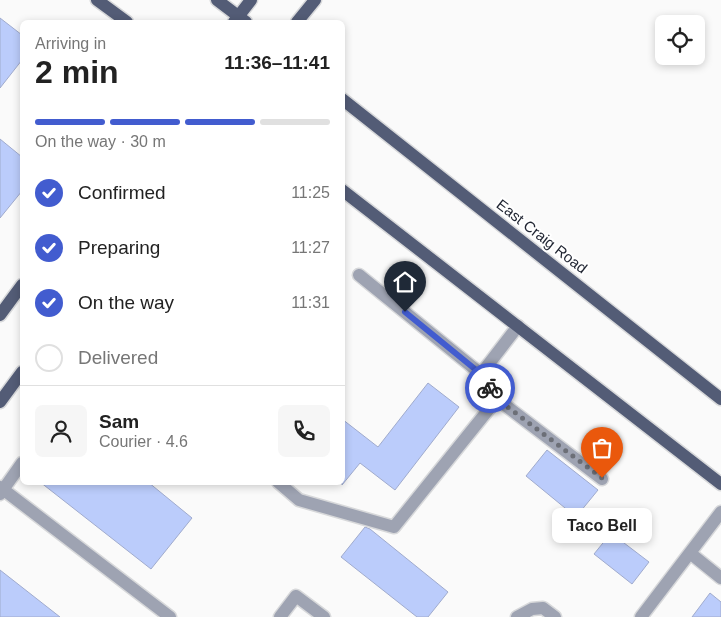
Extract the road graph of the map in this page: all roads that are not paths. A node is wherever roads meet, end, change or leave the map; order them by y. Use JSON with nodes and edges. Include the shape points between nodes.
{"nodes":[{"id":1,"x":98,"y":0,"type":"edge"},
{"id":2,"x":218,"y":0,"type":"edge"},
{"id":3,"x":251,"y":0,"type":"edge"},
{"id":4,"x":315,"y":0,"type":"edge"},
{"id":5,"x":124,"y":20,"type":"edge"},
{"id":6,"x":239,"y":20,"type":"edge"},
{"id":7,"x":299,"y":20,"type":"edge"},
{"id":8,"x":345,"y":101,"type":"edge"},
{"id":9,"x":345,"y":192,"type":"edge"},
{"id":10,"x":359,"y":275,"type":"dead end"},
{"id":11,"x":20,"y":288,"type":"edge"},
{"id":12,"x":0,"y":315,"type":"edge"},
{"id":13,"x":518,"y":326,"type":"junction"},
{"id":14,"x":481,"y":374,"type":"junction"},
{"id":15,"x":20,"y":375,"type":"edge"},
{"id":16,"x":497,"y":399,"type":"junction"},
{"id":17,"x":721,"y":399,"type":"edge"},
{"id":18,"x":0,"y":402,"type":"edge"},
{"id":19,"x":20,"y":466,"type":"edge"},
{"id":20,"x":602,"y":478,"type":"dead end"},
{"id":21,"x":721,"y":484,"type":"edge"},
{"id":22,"x":282,"y":485,"type":"edge"},
{"id":23,"x":1,"y":490,"type":"edge"},
{"id":24,"x":721,"y":512,"type":"edge"},
{"id":25,"x":690,"y":553,"type":"junction"},
{"id":26,"x":721,"y":578,"type":"edge"},
{"id":27,"x":170,"y":617,"type":"edge"},
{"id":28,"x":280,"y":617,"type":"edge"},
{"id":29,"x":324,"y":617,"type":"edge"},
{"id":30,"x":517,"y":617,"type":"edge"},
{"id":31,"x":554,"y":617,"type":"edge"},
{"id":32,"x":641,"y":617,"type":"edge"}],
"edges":[{"from":1,"to":5,"type":"main road"},
{"from":2,"to":6,"type":"main road"},
{"from":3,"to":6,"type":"main road"},
{"from":4,"to":7,"type":"main road"},
{"from":8,"to":17,"type":"main road","name":"East Craig Road"},
{"from":9,"to":13,"type":"main road"},
{"from":10,"to":14,"type":"lane"},
{"from":11,"to":12,"type":"main road"},
{"from":13,"to":14,"type":"lane"},
{"from":13,"to":21,"type":"main road"},
{"from":14,"to":16,"type":"lane"},
{"from":15,"to":18,"type":"main road"},
{"from":16,"to":20,"type":"lane"},
{"from":16,"to":22,"type":"lane","via":[[394,527],[299,500]]},
{"from":19,"to":23,"type":"lane"},
{"from":23,"to":27,"type":"lane"},
{"from":24,"to":25,"type":"lane"},
{"from":25,"to":26,"type":"lane"},
{"from":25,"to":32,"type":"lane"},
{"from":28,"to":29,"type":"lane","via":[[296,596]]},
{"from":30,"to":31,"type":"lane","via":[[532,609],[543,608]]}]}
